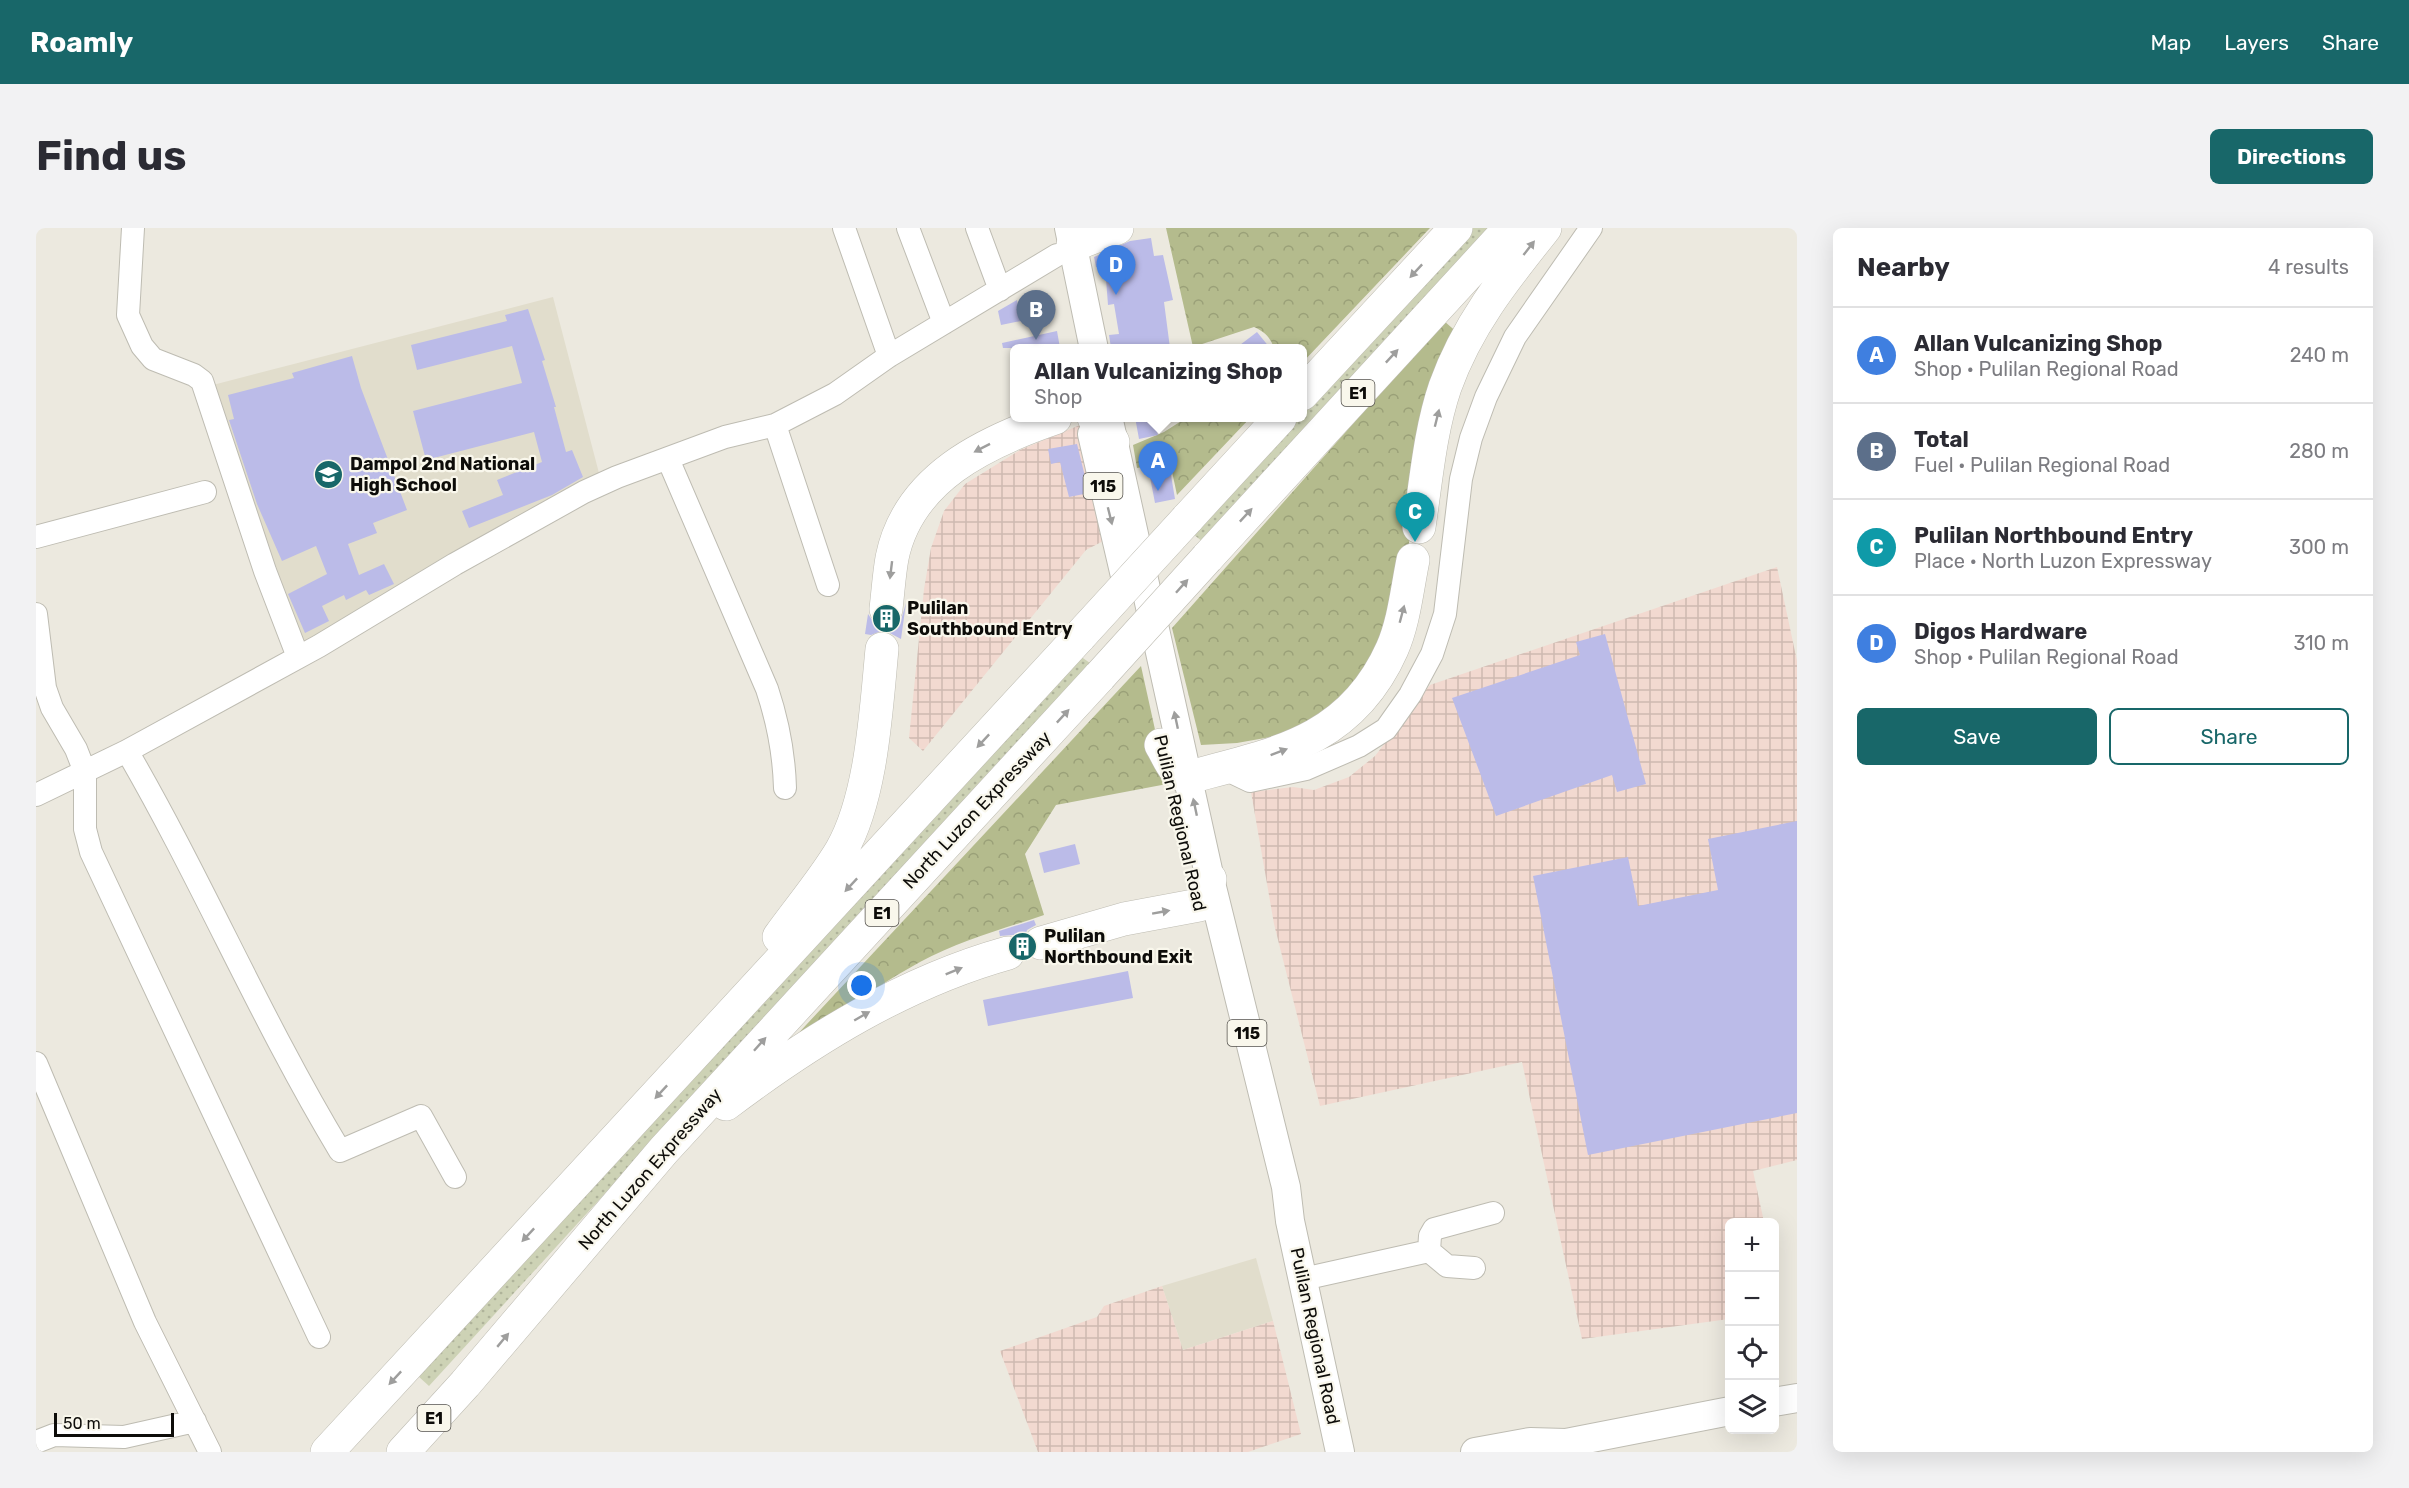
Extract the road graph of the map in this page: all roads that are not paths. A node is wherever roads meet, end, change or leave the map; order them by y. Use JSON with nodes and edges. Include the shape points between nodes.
{"nodes":[{"id":1,"x":133,"y":228,"type":"edge"},
{"id":2,"x":844,"y":228,"type":"edge"},
{"id":3,"x":908,"y":228,"type":"edge"},
{"id":4,"x":977,"y":228,"type":"edge"},
{"id":5,"x":1118,"y":228,"type":"edge"},
{"id":6,"x":1456,"y":228,"type":"edge"},
{"id":7,"x":1510,"y":228,"type":"edge"},
{"id":8,"x":1545,"y":228,"type":"edge"},
{"id":9,"x":1591,"y":228,"type":"edge"},
{"id":10,"x":1063,"y":239,"type":"edge"},
{"id":11,"x":1000,"y":290,"type":"junction"},
{"id":12,"x":944,"y":323,"type":"junction"},
{"id":13,"x":1075,"y":344,"type":"edge"},
{"id":14,"x":1093,"y":344,"type":"edge"},
{"id":15,"x":889,"y":356,"type":"junction"},
{"id":16,"x":1307,"y":389,"type":"edge"},
{"id":17,"x":1042,"y":422,"type":"edge"},
{"id":18,"x":1089,"y":422,"type":"edge"},
{"id":19,"x":1275,"y":422,"type":"edge"},
{"id":20,"x":775,"y":425,"type":"junction"},
{"id":21,"x":1105,"y":426,"type":"edge"},
{"id":22,"x":668,"y":459,"type":"junction"},
{"id":23,"x":205,"y":492,"type":"dead end"},
{"id":24,"x":1419,"y":527,"type":"dead end"},
{"id":25,"x":36,"y":537,"type":"edge"},
{"id":26,"x":1413,"y":560,"type":"dead end"},
{"id":27,"x":828,"y":585,"type":"dead end"},
{"id":28,"x":886,"y":609,"type":"dead end"},
{"id":29,"x":36,"y":614,"type":"edge"},
{"id":30,"x":882,"y":649,"type":"dead end"},
{"id":31,"x":298,"y":657,"type":"junction"},
{"id":32,"x":1161,"y":745,"type":"junction"},
{"id":33,"x":127,"y":751,"type":"junction"},
{"id":34,"x":1222,"y":768,"type":"junction"},
{"id":35,"x":85,"y":772,"type":"junction"},
{"id":36,"x":1189,"y":777,"type":"junction"},
{"id":37,"x":785,"y":788,"type":"dead end"},
{"id":38,"x":36,"y":795,"type":"edge"},
{"id":39,"x":1204,"y":892,"type":"junction"},
{"id":40,"x":1041,"y":944,"type":"dead end"},
{"id":41,"x":1008,"y":953,"type":"dead end"},
{"id":42,"x":700,"y":1050,"type":"junction"},
{"id":43,"x":36,"y":1063,"type":"edge"},
{"id":44,"x":664,"y":1150,"type":"junction"},
{"id":45,"x":455,"y":1177,"type":"dead end"},
{"id":46,"x":1493,"y":1213,"type":"dead end"},
{"id":47,"x":1429,"y":1251,"type":"junction"},
{"id":48,"x":1474,"y":1268,"type":"dead end"},
{"id":49,"x":1303,"y":1279,"type":"junction"},
{"id":50,"x":320,"y":1337,"type":"dead end"},
{"id":51,"x":1797,"y":1398,"type":"edge"},
{"id":52,"x":1779,"y":1401,"type":"edge"},
{"id":53,"x":1725,"y":1412,"type":"edge"},
{"id":54,"x":195,"y":1421,"type":"junction"},
{"id":55,"x":36,"y":1442,"type":"edge"},
{"id":56,"x":1557,"y":1448,"type":"edge"},
{"id":57,"x":1342,"y":1450,"type":"edge"},
{"id":58,"x":210,"y":1452,"type":"edge"},
{"id":59,"x":327,"y":1452,"type":"edge"},
{"id":60,"x":403,"y":1452,"type":"edge"},
{"id":61,"x":1475,"y":1452,"type":"edge"}],
"edges":[{"from":1,"to":31,"type":"street","via":[[128,315],[142,346],[153,359],[202,381]]},
{"from":2,"to":15,"type":"street"},
{"from":3,"to":12,"type":"street"},
{"from":4,"to":11,"type":"street"},
{"from":5,"to":10,"type":"highway"},
{"from":6,"to":16,"type":"highway","number":"E1","one_way":true},
{"from":44,"to":7,"type":"highway","name":"North Luzon Expressway","number":"E1","one_way":true,"bridge":true},
{"from":24,"to":8,"type":"highway","one_way":true,"via":[[1434,432],[1445,388],[1461,349],[1489,300]]},
{"from":9,"to":34,"type":"street","via":[[1515,337],[1486,397],[1461,480],[1445,614],[1432,654],[1410,695],[1386,729],[1359,746],[1306,769],[1250,781]]},
{"from":10,"to":11,"type":"street"},
{"from":10,"to":13,"type":"main road"},
{"from":10,"to":14,"type":"main road"},
{"from":11,"to":12,"type":"street"},
{"from":12,"to":15,"type":"street"},
{"from":15,"to":20,"type":"street","via":[[835,394]]},
{"from":17,"to":28,"type":"highway","one_way":true,"via":[[971,454],[928,486],[913,507],[892,557]]},
{"from":18,"to":32,"type":"main road","name":"Pulilan Regional Road","number":"115","one_way":true},
{"from":19,"to":42,"type":"highway","number":"E1","one_way":true,"bridge":true},
{"from":20,"to":22,"type":"street","via":[[725,437]]},
{"from":20,"to":27,"type":"street"},
{"from":36,"to":21,"type":"main road","name":"Pulilan Regional Road","number":"115","one_way":true},
{"from":22,"to":31,"type":"street","via":[[584,492]]},
{"from":22,"to":37,"type":"street","via":[[767,689],[779,727]]},
{"from":23,"to":25,"type":"street"},
{"from":34,"to":26,"type":"highway","one_way":true,"via":[[1310,740],[1359,702],[1377,679],[1393,647]]},
{"from":29,"to":35,"type":"street","via":[[45,688]]},
{"from":30,"to":42,"type":"highway","via":[[863,787],[842,850]]},
{"from":31,"to":33,"type":"street"},
{"from":32,"to":36,"type":"highway","via":[[1176,771]]},
{"from":32,"to":39,"type":"main road","name":"Pulilan Regional Road","number":"115"},
{"from":33,"to":35,"type":"street"},
{"from":33,"to":45,"type":"street","via":[[165,816],[308,1098],[340,1151],[421,1116]]},
{"from":34,"to":36,"type":"highway"},
{"from":35,"to":38,"type":"street"},
{"from":35,"to":50,"type":"street","via":[[85,829],[91,852]]},
{"from":39,"to":36,"type":"main road","name":"Pulilan Regional Road","number":"115","one_way":true},
{"from":40,"to":39,"type":"highway","one_way":true},
{"from":39,"to":49,"type":"main road","name":"Pulilan Regional Road","number":"115","via":[[1264,1173],[1280,1211],[1290,1221]]},
{"from":44,"to":41,"type":"highway","one_way":true,"via":[[775,1067],[892,998],[976,962]]},
{"from":42,"to":59,"type":"highway","number":"E1","one_way":true},
{"from":43,"to":54,"type":"street","via":[[116,1257]]},
{"from":60,"to":44,"type":"highway","name":"North Luzon Expressway","number":"E1","one_way":true},
{"from":46,"to":47,"type":"street","via":[[1434,1229]]},
{"from":47,"to":48,"type":"street","via":[[1447,1266]]},
{"from":47,"to":49,"type":"street"},
{"from":49,"to":57,"type":"main road","name":"Pulilan Regional Road","number":"115"},
{"from":51,"to":52,"type":"main road"},
{"from":53,"to":56,"type":"main road"},
{"from":54,"to":55,"type":"street","via":[[124,1437],[54,1435]]},
{"from":54,"to":58,"type":"street"},
{"from":56,"to":61,"type":"main road","via":[[1530,1442]]}]}
